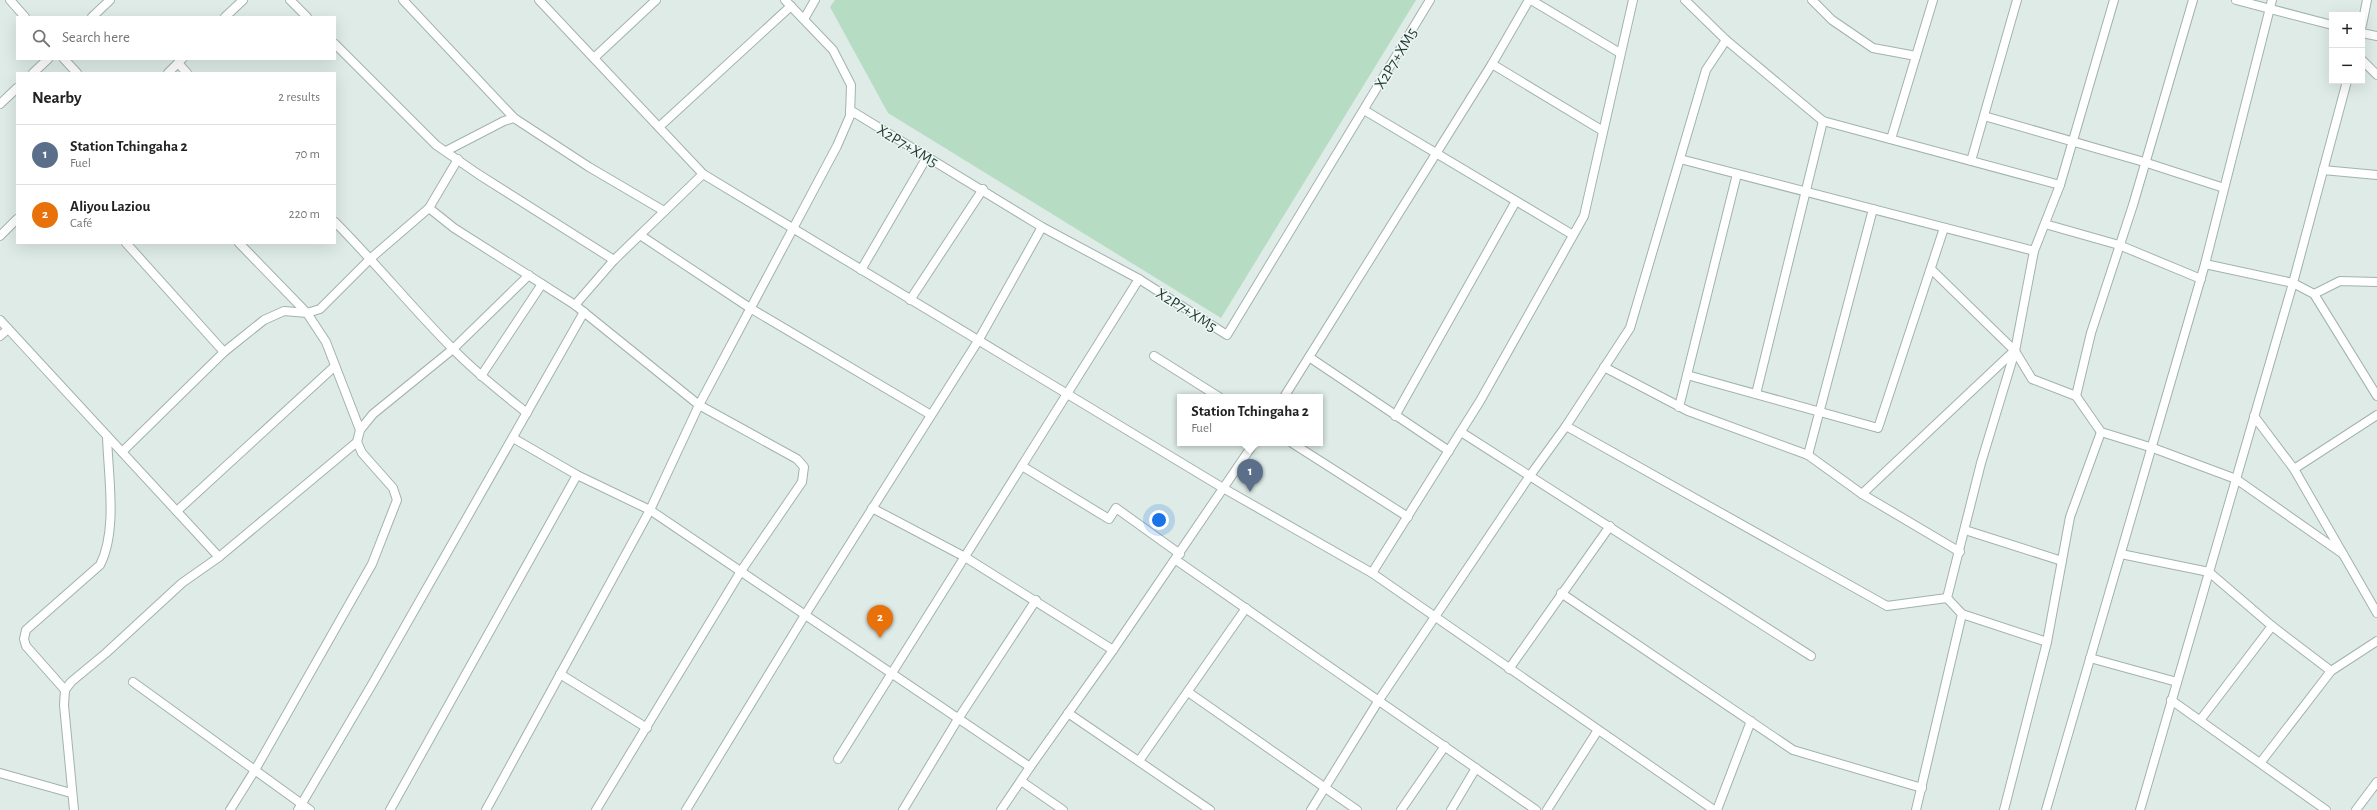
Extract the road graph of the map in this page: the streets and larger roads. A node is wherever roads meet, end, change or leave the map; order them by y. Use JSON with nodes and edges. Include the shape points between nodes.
{"nodes":[{"id":1,"x":10,"y":0,"type":"edge"},
{"id":2,"x":110,"y":0,"type":"edge"},
{"id":3,"x":243,"y":0,"type":"edge"},
{"id":4,"x":290,"y":0,"type":"edge"},
{"id":5,"x":403,"y":0,"type":"edge"},
{"id":6,"x":539,"y":0,"type":"edge"},
{"id":7,"x":656,"y":0,"type":"edge"},
{"id":8,"x":815,"y":0,"type":"edge"},
{"id":9,"x":1430,"y":0,"type":"edge"},
{"id":10,"x":1530,"y":0,"type":"edge"},
{"id":11,"x":1633,"y":0,"type":"edge"},
{"id":12,"x":1685,"y":0,"type":"edge"},
{"id":13,"x":1812,"y":0,"type":"edge"},
{"id":14,"x":1933,"y":0,"type":"edge"},
{"id":15,"x":2017,"y":0,"type":"edge"},
{"id":16,"x":2114,"y":0,"type":"edge"},
{"id":17,"x":2193,"y":0,"type":"edge"},
{"id":18,"x":2236,"y":0,"type":"edge"},
{"id":19,"x":2272,"y":0,"type":"edge"},
{"id":20,"x":2368,"y":0,"type":"edge"},
{"id":21,"x":788,"y":3,"type":"edge"},
{"id":22,"x":2270,"y":9,"type":"junction"},
{"id":23,"x":2365,"y":12,"type":"edge"},
{"id":24,"x":25,"y":16,"type":"edge"},
{"id":25,"x":93,"y":16,"type":"edge"},
{"id":26,"x":227,"y":16,"type":"edge"},
{"id":27,"x":306,"y":16,"type":"edge"},
{"id":28,"x":804,"y":19,"type":"junction"},
{"id":29,"x":2329,"y":24,"type":"edge"},
{"id":30,"x":2365,"y":34,"type":"edge"},
{"id":31,"x":2377,"y":36,"type":"edge"},
{"id":32,"x":1726,"y":40,"type":"junction"},
{"id":33,"x":336,"y":45,"type":"edge"},
{"id":34,"x":1620,"y":53,"type":"junction"},
{"id":35,"x":1916,"y":56,"type":"junction"},
{"id":36,"x":594,"y":58,"type":"junction"},
{"id":37,"x":47,"y":60,"type":"edge"},
{"id":38,"x":65,"y":60,"type":"edge"},
{"id":39,"x":180,"y":61,"type":"edge"},
{"id":40,"x":2365,"y":63,"type":"edge"},
{"id":41,"x":1492,"y":64,"type":"junction"},
{"id":42,"x":34,"y":72,"type":"edge"},
{"id":43,"x":76,"y":72,"type":"edge"},
{"id":44,"x":169,"y":72,"type":"edge"},
{"id":45,"x":186,"y":72,"type":"edge"},
{"id":46,"x":2377,"y":75,"type":"edge"},
{"id":47,"x":2346,"y":84,"type":"edge"},
{"id":48,"x":16,"y":89,"type":"edge"},
{"id":49,"x":0,"y":104,"type":"edge"},
{"id":50,"x":850,"y":110,"type":"junction"},
{"id":51,"x":1364,"y":110,"type":"junction"},
{"id":52,"x":1984,"y":116,"type":"junction"},
{"id":53,"x":514,"y":118,"type":"junction"},
{"id":54,"x":1823,"y":121,"type":"junction"},
{"id":55,"x":659,"y":127,"type":"junction"},
{"id":56,"x":1603,"y":131,"type":"junction"},
{"id":57,"x":1891,"y":139,"type":"junction"},
{"id":58,"x":2073,"y":143,"type":"junction"},
{"id":59,"x":446,"y":152,"type":"junction"},
{"id":60,"x":1435,"y":153,"type":"junction"},
{"id":61,"x":927,"y":157,"type":"junction"},
{"id":62,"x":458,"y":159,"type":"junction"},
{"id":63,"x":1680,"y":159,"type":"junction"},
{"id":64,"x":1971,"y":161,"type":"junction"},
{"id":65,"x":2144,"y":162,"type":"junction"},
{"id":66,"x":2323,"y":170,"type":"junction"},
{"id":67,"x":703,"y":174,"type":"junction"},
{"id":68,"x":1737,"y":174,"type":"junction"},
{"id":69,"x":2377,"y":175,"type":"edge"},
{"id":70,"x":2060,"y":185,"type":"junction"},
{"id":71,"x":2224,"y":188,"type":"junction"},
{"id":72,"x":983,"y":190,"type":"junction"},
{"id":73,"x":1806,"y":192,"type":"junction"},
{"id":74,"x":1516,"y":202,"type":"junction"},
{"id":75,"x":429,"y":208,"type":"junction"},
{"id":76,"x":1873,"y":209,"type":"junction"},
{"id":77,"x":664,"y":211,"type":"junction"},
{"id":78,"x":16,"y":220,"type":"edge"},
{"id":79,"x":336,"y":223,"type":"edge"},
{"id":80,"x":2045,"y":224,"type":"junction"},
{"id":81,"x":1042,"y":227,"type":"junction"},
{"id":82,"x":792,"y":228,"type":"junction"},
{"id":83,"x":1944,"y":228,"type":"junction"},
{"id":84,"x":640,"y":235,"type":"junction"},
{"id":85,"x":0,"y":236,"type":"edge"},
{"id":86,"x":1573,"y":236,"type":"junction"},
{"id":87,"x":127,"y":244,"type":"edge"},
{"id":88,"x":240,"y":244,"type":"edge"},
{"id":89,"x":2119,"y":245,"type":"junction"},
{"id":90,"x":2034,"y":251,"type":"junction"},
{"id":91,"x":371,"y":258,"type":"junction"},
{"id":92,"x":614,"y":260,"type":"junction"},
{"id":93,"x":2205,"y":264,"type":"junction"},
{"id":94,"x":1931,"y":269,"type":"junction"},
{"id":95,"x":861,"y":270,"type":"junction"},
{"id":96,"x":528,"y":275,"type":"junction"},
{"id":97,"x":1139,"y":278,"type":"junction"},
{"id":98,"x":2201,"y":279,"type":"junction"},
{"id":99,"x":2377,"y":282,"type":"edge"},
{"id":100,"x":2293,"y":283,"type":"junction"},
{"id":101,"x":542,"y":284,"type":"junction"},
{"id":102,"x":2314,"y":294,"type":"junction"},
{"id":103,"x":910,"y":300,"type":"junction"},
{"id":104,"x":575,"y":305,"type":"junction"},
{"id":105,"x":750,"y":308,"type":"junction"},
{"id":106,"x":584,"y":312,"type":"junction"},
{"id":107,"x":307,"y":313,"type":"junction"},
{"id":108,"x":0,"y":320,"type":"edge"},
{"id":109,"x":8,"y":329,"type":"junction"},
{"id":110,"x":0,"y":336,"type":"edge"},
{"id":111,"x":978,"y":341,"type":"junction"},
{"id":112,"x":453,"y":349,"type":"junction"},
{"id":113,"x":2015,"y":351,"type":"junction"},
{"id":114,"x":224,"y":352,"type":"junction"},
{"id":115,"x":1154,"y":356,"type":"dead end"},
{"id":116,"x":1308,"y":357,"type":"junction"},
{"id":117,"x":335,"y":366,"type":"junction"},
{"id":118,"x":1604,"y":367,"type":"junction"},
{"id":119,"x":481,"y":376,"type":"junction"},
{"id":120,"x":1687,"y":376,"type":"junction"},
{"id":121,"x":1066,"y":394,"type":"junction"},
{"id":122,"x":1214,"y":394,"type":"edge"},
{"id":123,"x":1286,"y":394,"type":"edge"},
{"id":124,"x":1756,"y":394,"type":"junction"},
{"id":125,"x":2076,"y":396,"type":"junction"},
{"id":126,"x":2377,"y":396,"type":"edge"},
{"id":127,"x":699,"y":405,"type":"junction"},
{"id":128,"x":1679,"y":407,"type":"junction"},
{"id":129,"x":1820,"y":411,"type":"junction"},
{"id":130,"x":527,"y":413,"type":"junction"},
{"id":131,"x":931,"y":415,"type":"junction"},
{"id":132,"x":2377,"y":415,"type":"edge"},
{"id":133,"x":1395,"y":416,"type":"junction"},
{"id":134,"x":2254,"y":416,"type":"junction"},
{"id":135,"x":1566,"y":426,"type":"junction"},
{"id":136,"x":360,"y":430,"type":"junction"},
{"id":137,"x":1461,"y":432,"type":"junction"},
{"id":138,"x":2101,"y":432,"type":"junction"},
{"id":139,"x":107,"y":436,"type":"junction"},
{"id":140,"x":513,"y":438,"type":"junction"},
{"id":141,"x":357,"y":442,"type":"junction"},
{"id":142,"x":1252,"y":446,"type":"edge"},
{"id":143,"x":1297,"y":446,"type":"edge"},
{"id":144,"x":2153,"y":448,"type":"junction"},
{"id":145,"x":1449,"y":451,"type":"junction"},
{"id":146,"x":122,"y":452,"type":"junction"},
{"id":147,"x":1808,"y":455,"type":"junction"},
{"id":148,"x":1022,"y":466,"type":"junction"},
{"id":149,"x":2294,"y":469,"type":"junction"},
{"id":150,"x":577,"y":475,"type":"junction"},
{"id":151,"x":1529,"y":477,"type":"junction"},
{"id":152,"x":2236,"y":479,"type":"junction"},
{"id":153,"x":1223,"y":488,"type":"junction"},
{"id":154,"x":1862,"y":494,"type":"junction"},
{"id":155,"x":872,"y":508,"type":"junction"},
{"id":156,"x":650,"y":510,"type":"junction"},
{"id":157,"x":177,"y":511,"type":"junction"},
{"id":158,"x":1408,"y":517,"type":"junction"},
{"id":159,"x":1610,"y":526,"type":"junction"},
{"id":160,"x":1966,"y":530,"type":"junction"},
{"id":161,"x":1960,"y":552,"type":"junction"},
{"id":162,"x":2121,"y":554,"type":"junction"},
{"id":163,"x":2343,"y":554,"type":"junction"},
{"id":164,"x":219,"y":557,"type":"junction"},
{"id":165,"x":965,"y":557,"type":"junction"},
{"id":166,"x":1178,"y":557,"type":"junction"},
{"id":167,"x":2062,"y":561,"type":"junction"},
{"id":168,"x":741,"y":571,"type":"junction"},
{"id":169,"x":2209,"y":572,"type":"junction"},
{"id":170,"x":1372,"y":573,"type":"junction"},
{"id":171,"x":1561,"y":593,"type":"junction"},
{"id":172,"x":1947,"y":598,"type":"junction"},
{"id":173,"x":1036,"y":600,"type":"junction"},
{"id":174,"x":1246,"y":608,"type":"junction"},
{"id":175,"x":2377,"y":613,"type":"edge"},
{"id":176,"x":1962,"y":614,"type":"junction"},
{"id":177,"x":805,"y":615,"type":"junction"},
{"id":178,"x":1437,"y":617,"type":"junction"},
{"id":179,"x":2272,"y":626,"type":"junction"},
{"id":180,"x":2377,"y":641,"type":"edge"},
{"id":181,"x":2047,"y":642,"type":"junction"},
{"id":182,"x":1114,"y":650,"type":"junction"},
{"id":183,"x":1811,"y":656,"type":"dead end"},
{"id":184,"x":2090,"y":658,"type":"junction"},
{"id":185,"x":1509,"y":669,"type":"junction"},
{"id":186,"x":2331,"y":671,"type":"junction"},
{"id":187,"x":891,"y":673,"type":"junction"},
{"id":188,"x":560,"y":674,"type":"junction"},
{"id":189,"x":133,"y":682,"type":"dead end"},
{"id":190,"x":2177,"y":682,"type":"junction"},
{"id":191,"x":65,"y":690,"type":"junction"},
{"id":192,"x":1188,"y":692,"type":"junction"},
{"id":193,"x":1380,"y":700,"type":"junction"},
{"id":194,"x":2171,"y":700,"type":"junction"},
{"id":195,"x":1068,"y":713,"type":"junction"},
{"id":196,"x":958,"y":719,"type":"junction"},
{"id":197,"x":2200,"y":719,"type":"junction"},
{"id":198,"x":1751,"y":721,"type":"junction"},
{"id":199,"x":647,"y":728,"type":"junction"},
{"id":200,"x":1598,"y":730,"type":"junction"},
{"id":201,"x":1444,"y":746,"type":"junction"},
{"id":202,"x":838,"y":759,"type":"dead end"},
{"id":203,"x":1139,"y":761,"type":"junction"},
{"id":204,"x":2261,"y":762,"type":"junction"},
{"id":205,"x":1030,"y":768,"type":"junction"},
{"id":206,"x":1476,"y":768,"type":"junction"},
{"id":207,"x":255,"y":770,"type":"junction"},
{"id":208,"x":0,"y":773,"type":"edge"},
{"id":209,"x":1020,"y":781,"type":"junction"},
{"id":210,"x":2377,"y":782,"type":"edge"},
{"id":211,"x":1325,"y":788,"type":"junction"},
{"id":212,"x":1922,"y":788,"type":"junction"},
{"id":213,"x":71,"y":793,"type":"junction"},
{"id":214,"x":299,"y":807,"type":"edge"},
{"id":215,"x":74,"y":810,"type":"edge"},
{"id":216,"x":230,"y":810,"type":"edge"},
{"id":217,"x":310,"y":810,"type":"edge"},
{"id":218,"x":390,"y":810,"type":"edge"},
{"id":219,"x":486,"y":810,"type":"edge"},
{"id":220,"x":596,"y":810,"type":"edge"},
{"id":221,"x":686,"y":810,"type":"edge"},
{"id":222,"x":903,"y":810,"type":"edge"},
{"id":223,"x":1001,"y":810,"type":"edge"},
{"id":224,"x":1063,"y":810,"type":"edge"},
{"id":225,"x":1210,"y":810,"type":"edge"},
{"id":226,"x":1311,"y":810,"type":"edge"},
{"id":227,"x":1357,"y":810,"type":"edge"},
{"id":228,"x":1401,"y":810,"type":"edge"},
{"id":229,"x":1451,"y":810,"type":"edge"},
{"id":230,"x":1536,"y":810,"type":"edge"},
{"id":231,"x":1547,"y":810,"type":"edge"},
{"id":232,"x":1714,"y":810,"type":"edge"},
{"id":233,"x":1718,"y":810,"type":"edge"},
{"id":234,"x":1916,"y":810,"type":"edge"},
{"id":235,"x":2004,"y":810,"type":"edge"},
{"id":236,"x":2046,"y":810,"type":"edge"},
{"id":237,"x":2140,"y":810,"type":"edge"},
{"id":238,"x":2326,"y":810,"type":"edge"},
{"id":239,"x":2356,"y":810,"type":"edge"}],
"edges":[{"from":1,"to":24,"type":"street"},
{"from":2,"to":25,"type":"street"},
{"from":3,"to":26,"type":"street"},
{"from":4,"to":27,"type":"street"},
{"from":5,"to":53,"type":"street"},
{"from":6,"to":36,"type":"street"},
{"from":7,"to":36,"type":"street"},
{"from":8,"to":28,"type":"street"},
{"from":9,"to":51,"type":"street","name":"X2P7+XM5"},
{"from":10,"to":34,"type":"street"},
{"from":10,"to":41,"type":"street"},
{"from":11,"to":34,"type":"street"},
{"from":12,"to":32,"type":"street"},
{"from":13,"to":35,"type":"street","via":[[1832,20],[1873,48]]},
{"from":14,"to":35,"type":"street"},
{"from":15,"to":52,"type":"street"},
{"from":16,"to":58,"type":"street"},
{"from":17,"to":65,"type":"street"},
{"from":18,"to":22,"type":"street"},
{"from":19,"to":22,"type":"street"},
{"from":20,"to":23,"type":"street"},
{"from":21,"to":28,"type":"street"},
{"from":21,"to":55,"type":"street"},
{"from":22,"to":29,"type":"street"},
{"from":22,"to":71,"type":"street"},
{"from":28,"to":50,"type":"street","via":[[833,50],[851,85]]},
{"from":30,"to":31,"type":"street"},
{"from":32,"to":54,"type":"street"},
{"from":32,"to":63,"type":"street","via":[[1706,70]]},
{"from":33,"to":59,"type":"street"},
{"from":34,"to":56,"type":"street"},
{"from":35,"to":57,"type":"street"},
{"from":36,"to":55,"type":"street"},
{"from":37,"to":42,"type":"street"},
{"from":38,"to":43,"type":"street"},
{"from":39,"to":44,"type":"street"},
{"from":39,"to":45,"type":"street"},
{"from":40,"to":46,"type":"street"},
{"from":41,"to":56,"type":"street"},
{"from":41,"to":60,"type":"street"},
{"from":47,"to":66,"type":"street"},
{"from":48,"to":49,"type":"street"},
{"from":50,"to":61,"type":"street","name":"X2P7+XM5"},
{"from":50,"to":82,"type":"street","via":[[850,116],[837,146]]},
{"from":51,"to":60,"type":"street"},
{"from":51,"to":97,"type":"street","name":"X2P7+XM5","via":[[1227,335]]},
{"from":52,"to":58,"type":"street"},
{"from":52,"to":64,"type":"street"},
{"from":53,"to":59,"type":"street"},
{"from":53,"to":77,"type":"street","via":[[588,167]]},
{"from":54,"to":57,"type":"street"},
{"from":54,"to":73,"type":"street"},
{"from":55,"to":67,"type":"street"},
{"from":56,"to":86,"type":"street","via":[[1584,216]]},
{"from":57,"to":64,"type":"street"},
{"from":58,"to":65,"type":"street"},
{"from":58,"to":70,"type":"street"},
{"from":59,"to":62,"type":"street"},
{"from":60,"to":74,"type":"street"},
{"from":60,"to":116,"type":"street"},
{"from":61,"to":72,"type":"street","name":"X2P7+XM5"},
{"from":61,"to":95,"type":"street"},
{"from":62,"to":75,"type":"street"},
{"from":62,"to":92,"type":"street"},
{"from":63,"to":68,"type":"street"},
{"from":63,"to":118,"type":"street","via":[[1630,328]]},
{"from":64,"to":70,"type":"street"},
{"from":65,"to":71,"type":"street"},
{"from":65,"to":89,"type":"street"},
{"from":66,"to":69,"type":"street"},
{"from":66,"to":100,"type":"street"},
{"from":67,"to":77,"type":"street"},
{"from":67,"to":82,"type":"street"},
{"from":68,"to":73,"type":"street"},
{"from":68,"to":120,"type":"street"},
{"from":70,"to":80,"type":"street"},
{"from":71,"to":93,"type":"street"},
{"from":72,"to":81,"type":"street","name":"X2P7+XM5"},
{"from":72,"to":103,"type":"street"},
{"from":73,"to":76,"type":"street"},
{"from":73,"to":124,"type":"street"},
{"from":74,"to":86,"type":"street"},
{"from":74,"to":133,"type":"street"},
{"from":75,"to":91,"type":"street"},
{"from":75,"to":96,"type":"street","via":[[454,228]]},
{"from":76,"to":83,"type":"street"},
{"from":76,"to":129,"type":"street"},
{"from":77,"to":84,"type":"street"},
{"from":78,"to":85,"type":"street"},
{"from":79,"to":91,"type":"street"},
{"from":80,"to":89,"type":"street"},
{"from":80,"to":90,"type":"street"},
{"from":81,"to":97,"type":"street","name":"X2P7+XM5"},
{"from":81,"to":111,"type":"street"},
{"from":82,"to":95,"type":"street"},
{"from":82,"to":105,"type":"street"},
{"from":83,"to":90,"type":"street"},
{"from":83,"to":94,"type":"street"},
{"from":84,"to":92,"type":"street"},
{"from":84,"to":105,"type":"street"},
{"from":86,"to":137,"type":"street"},
{"from":87,"to":114,"type":"street"},
{"from":88,"to":107,"type":"street"},
{"from":89,"to":98,"type":"street"},
{"from":89,"to":125,"type":"street","via":[[2090,333]]},
{"from":90,"to":113,"type":"street"},
{"from":91,"to":107,"type":"street","via":[[320,309]]},
{"from":91,"to":112,"type":"street"},
{"from":92,"to":104,"type":"street"},
{"from":93,"to":98,"type":"street"},
{"from":93,"to":100,"type":"street"},
{"from":94,"to":113,"type":"street"},
{"from":94,"to":129,"type":"street","via":[[1878,428]]},
{"from":95,"to":103,"type":"street"},
{"from":96,"to":101,"type":"street"},
{"from":96,"to":112,"type":"street"},
{"from":97,"to":121,"type":"street"},
{"from":98,"to":144,"type":"street"},
{"from":99,"to":102,"type":"street","via":[[2340,281]]},
{"from":100,"to":102,"type":"street"},
{"from":100,"to":134,"type":"street"},
{"from":101,"to":104,"type":"street"},
{"from":101,"to":119,"type":"street"},
{"from":102,"to":126,"type":"street"},
{"from":103,"to":111,"type":"street"},
{"from":104,"to":106,"type":"street"},
{"from":105,"to":127,"type":"street"},
{"from":105,"to":131,"type":"street"},
{"from":106,"to":127,"type":"street"},
{"from":106,"to":130,"type":"street"},
{"from":107,"to":114,"type":"street","via":[[284,311],[264,320]]},
{"from":107,"to":117,"type":"street","via":[[326,342]]},
{"from":108,"to":109,"type":"street"},
{"from":109,"to":110,"type":"street"},
{"from":109,"to":139,"type":"street"},
{"from":111,"to":121,"type":"street"},
{"from":111,"to":131,"type":"street"},
{"from":112,"to":119,"type":"street"},
{"from":112,"to":136,"type":"street","via":[[373,414]]},
{"from":113,"to":125,"type":"street","via":[[2032,379]]},
{"from":113,"to":154,"type":"street"},
{"from":113,"to":160,"type":"street","via":[[1981,462]]},
{"from":114,"to":146,"type":"street"},
{"from":115,"to":122,"type":"street"},
{"from":116,"to":123,"type":"street"},
{"from":116,"to":133,"type":"street"},
{"from":117,"to":136,"type":"street"},
{"from":117,"to":157,"type":"street"},
{"from":118,"to":128,"type":"street"},
{"from":118,"to":135,"type":"street"},
{"from":119,"to":130,"type":"street"},
{"from":120,"to":124,"type":"street"},
{"from":120,"to":128,"type":"street"},
{"from":121,"to":148,"type":"street"},
{"from":121,"to":153,"type":"street"},
{"from":124,"to":129,"type":"street"},
{"from":125,"to":138,"type":"street"},
{"from":127,"to":156,"type":"street"},
{"from":127,"to":168,"type":"street","via":[[797,459],[804,468],[802,482]]},
{"from":128,"to":147,"type":"street"},
{"from":129,"to":147,"type":"street"},
{"from":130,"to":140,"type":"street"},
{"from":131,"to":155,"type":"street"},
{"from":132,"to":149,"type":"street"},
{"from":133,"to":145,"type":"street"},
{"from":134,"to":149,"type":"street"},
{"from":134,"to":152,"type":"street"},
{"from":135,"to":151,"type":"street"},
{"from":135,"to":172,"type":"street","via":[[1886,606]]},
{"from":136,"to":141,"type":"street"},
{"from":137,"to":145,"type":"street"},
{"from":137,"to":151,"type":"street"},
{"from":138,"to":144,"type":"street"},
{"from":138,"to":167,"type":"street","via":[[2070,517]]},
{"from":139,"to":146,"type":"street"},
{"from":139,"to":191,"type":"street","via":[[110,532],[104,557],[100,565],[26,630],[24,639],[26,646]]},
{"from":140,"to":150,"type":"street"},
{"from":140,"to":214,"type":"street"},
{"from":141,"to":164,"type":"street"},
{"from":141,"to":207,"type":"street","via":[[362,453],[393,488],[397,500],[372,564]]},
{"from":142,"to":153,"type":"street"},
{"from":143,"to":158,"type":"street"},
{"from":144,"to":152,"type":"street"},
{"from":144,"to":162,"type":"street"},
{"from":145,"to":158,"type":"street"},
{"from":146,"to":157,"type":"street"},
{"from":147,"to":154,"type":"street"},
{"from":148,"to":165,"type":"street"},
{"from":148,"to":166,"type":"street","via":[[1108,519],[1116,508]]},
{"from":149,"to":163,"type":"street"},
{"from":150,"to":156,"type":"street"},
{"from":150,"to":218,"type":"street"},
{"from":151,"to":159,"type":"street"},
{"from":151,"to":178,"type":"street"},
{"from":152,"to":163,"type":"street"},
{"from":152,"to":169,"type":"street"},
{"from":153,"to":166,"type":"street"},
{"from":153,"to":170,"type":"street"},
{"from":154,"to":161,"type":"street"},
{"from":155,"to":165,"type":"street"},
{"from":155,"to":177,"type":"street"},
{"from":156,"to":168,"type":"street"},
{"from":156,"to":188,"type":"street"},
{"from":157,"to":164,"type":"street"},
{"from":158,"to":170,"type":"street"},
{"from":159,"to":171,"type":"street"},
{"from":159,"to":183,"type":"street"},
{"from":160,"to":161,"type":"street"},
{"from":160,"to":167,"type":"street"},
{"from":161,"to":172,"type":"street"},
{"from":162,"to":169,"type":"street"},
{"from":162,"to":184,"type":"street"},
{"from":163,"to":175,"type":"street"},
{"from":164,"to":191,"type":"street","via":[[182,583]]},
{"from":165,"to":173,"type":"street"},
{"from":165,"to":187,"type":"street"},
{"from":166,"to":174,"type":"street"},
{"from":166,"to":182,"type":"street"},
{"from":167,"to":181,"type":"street"},
{"from":168,"to":177,"type":"street"},
{"from":168,"to":199,"type":"street"},
{"from":169,"to":179,"type":"street"},
{"from":169,"to":190,"type":"street"},
{"from":170,"to":178,"type":"street"},
{"from":171,"to":185,"type":"street"},
{"from":171,"to":198,"type":"street"},
{"from":172,"to":176,"type":"street"},
{"from":173,"to":182,"type":"street"},
{"from":173,"to":196,"type":"street"},
{"from":174,"to":192,"type":"street"},
{"from":174,"to":193,"type":"street"},
{"from":176,"to":181,"type":"street"},
{"from":176,"to":212,"type":"street"},
{"from":177,"to":187,"type":"street"},
{"from":177,"to":221,"type":"street"},
{"from":178,"to":185,"type":"street"},
{"from":178,"to":193,"type":"street"},
{"from":179,"to":186,"type":"street"},
{"from":179,"to":197,"type":"street"},
{"from":180,"to":186,"type":"street"},
{"from":181,"to":235,"type":"street"},
{"from":182,"to":195,"type":"street"},
{"from":184,"to":190,"type":"street"},
{"from":184,"to":236,"type":"street"},
{"from":185,"to":200,"type":"street"},
{"from":186,"to":204,"type":"street"},
{"from":187,"to":196,"type":"street"},
{"from":187,"to":202,"type":"street"},
{"from":188,"to":199,"type":"street"},
{"from":188,"to":219,"type":"street"},
{"from":189,"to":207,"type":"street"},
{"from":190,"to":194,"type":"street"},
{"from":191,"to":213,"type":"street"},
{"from":192,"to":203,"type":"street"},
{"from":192,"to":211,"type":"street"},
{"from":193,"to":201,"type":"street"},
{"from":193,"to":211,"type":"street"},
{"from":194,"to":197,"type":"street"},
{"from":194,"to":237,"type":"street"},
{"from":195,"to":203,"type":"street"},
{"from":195,"to":205,"type":"street"},
{"from":196,"to":205,"type":"street"},
{"from":196,"to":222,"type":"street"},
{"from":197,"to":204,"type":"street"},
{"from":198,"to":212,"type":"street","via":[[1793,750]]},
{"from":198,"to":233,"type":"street"},
{"from":199,"to":220,"type":"street"},
{"from":200,"to":231,"type":"street"},
{"from":200,"to":232,"type":"street"},
{"from":201,"to":206,"type":"street"},
{"from":201,"to":228,"type":"street"},
{"from":203,"to":225,"type":"street"},
{"from":204,"to":238,"type":"street"},
{"from":205,"to":209,"type":"street"},
{"from":206,"to":229,"type":"street"},
{"from":206,"to":230,"type":"street"},
{"from":207,"to":214,"type":"street"},
{"from":207,"to":216,"type":"street"},
{"from":208,"to":213,"type":"street"},
{"from":209,"to":223,"type":"street"},
{"from":209,"to":224,"type":"street"},
{"from":210,"to":239,"type":"street"},
{"from":211,"to":226,"type":"street"},
{"from":211,"to":227,"type":"street"},
{"from":212,"to":234,"type":"street"},
{"from":213,"to":215,"type":"street"},
{"from":214,"to":217,"type":"street"}]}
